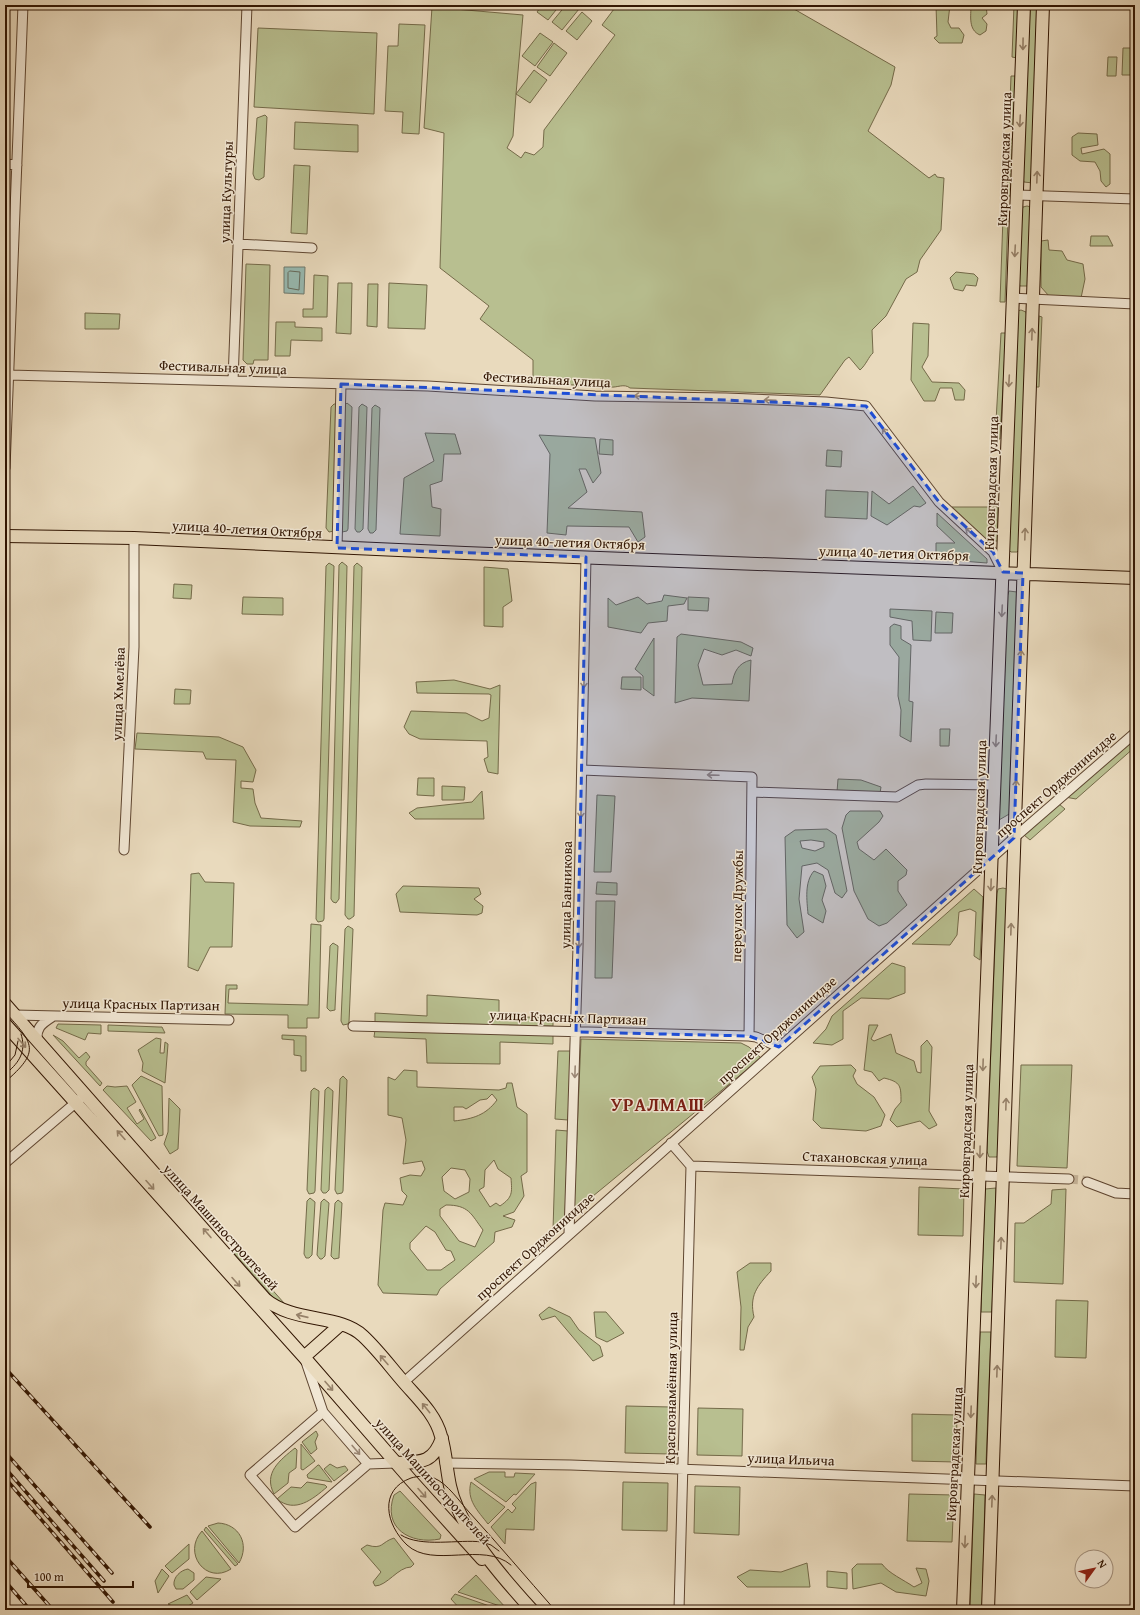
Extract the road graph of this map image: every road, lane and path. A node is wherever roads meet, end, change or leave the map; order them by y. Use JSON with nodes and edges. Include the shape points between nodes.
{"nodes":[{"id":1,"x":23,"y":5,"type":"edge"},
{"id":2,"x":247,"y":5,"type":"edge"},
{"id":3,"x":1024,"y":5,"type":"edge"},
{"id":4,"x":1043,"y":5,"type":"edge"},
{"id":5,"x":5,"y":164,"type":"edge"},
{"id":6,"x":17,"y":165,"type":"junction"},
{"id":7,"x":1018,"y":195,"type":"junction"},
{"id":8,"x":1036,"y":196,"type":"junction"},
{"id":9,"x":1135,"y":199,"type":"edge"},
{"id":10,"x":238,"y":244,"type":"junction"},
{"id":11,"x":312,"y":248,"type":"dead end"},
{"id":12,"x":1013,"y":298,"type":"junction"},
{"id":13,"x":1033,"y":300,"type":"junction"},
{"id":14,"x":1135,"y":304,"type":"edge"},
{"id":15,"x":9,"y":375,"type":"junction"},
{"id":16,"x":233,"y":381,"type":"junction"},
{"id":17,"x":341,"y":384,"type":"junction"},
{"id":18,"x":5,"y":468,"type":"edge"},
{"id":19,"x":5,"y":536,"type":"edge"},
{"id":20,"x":134,"y":538,"type":"junction"},
{"id":21,"x":337,"y":548,"type":"junction"},
{"id":22,"x":586,"y":557,"type":"junction"},
{"id":23,"x":1003,"y":572,"type":"junction"},
{"id":24,"x":1024,"y":573,"type":"junction"},
{"id":25,"x":1135,"y":578,"type":"edge"},
{"id":26,"x":1135,"y":733,"type":"edge"},
{"id":27,"x":582,"y":770,"type":"junction"},
{"id":28,"x":994,"y":785,"type":"junction"},
{"id":29,"x":752,"y":792,"type":"junction"},
{"id":30,"x":1014,"y":838,"type":"junction"},
{"id":31,"x":124,"y":850,"type":"dead end"},
{"id":32,"x":992,"y":858,"type":"junction"},
{"id":33,"x":5,"y":1004,"type":"edge"},
{"id":34,"x":15,"y":1015,"type":"junction"},
{"id":35,"x":52,"y":1017,"type":"junction"},
{"id":36,"x":229,"y":1020,"type":"dead end"},
{"id":37,"x":5,"y":1024,"type":"edge"},
{"id":38,"x":353,"y":1026,"type":"dead end"},
{"id":39,"x":576,"y":1032,"type":"junction"},
{"id":40,"x":749,"y":1036,"type":"junction"},
{"id":41,"x":37,"y":1041,"type":"junction"},
{"id":42,"x":779,"y":1047,"type":"junction"},
{"id":43,"x":80,"y":1099,"type":"junction"},
{"id":44,"x":671,"y":1143,"type":"junction"},
{"id":45,"x":5,"y":1163,"type":"edge"},
{"id":46,"x":691,"y":1166,"type":"junction"},
{"id":47,"x":979,"y":1176,"type":"junction"},
{"id":48,"x":1003,"y":1177,"type":"junction"},
{"id":49,"x":1069,"y":1179,"type":"tunnel mouth"},
{"id":50,"x":1087,"y":1182,"type":"tunnel mouth"},
{"id":51,"x":1135,"y":1194,"type":"edge"},
{"id":52,"x":569,"y":1234,"type":"junction"},
{"id":53,"x":340,"y":1325,"type":"junction"},
{"id":54,"x":304,"y":1357,"type":"junction"},
{"id":55,"x":404,"y":1382,"type":"junction"},
{"id":56,"x":323,"y":1412,"type":"junction"},
{"id":57,"x":442,"y":1438,"type":"junction"},
{"id":58,"x":423,"y":1462,"type":"junction"},
{"id":59,"x":396,"y":1463,"type":"junction"},
{"id":60,"x":445,"y":1463,"type":"junction"},
{"id":61,"x":368,"y":1464,"type":"junction"},
{"id":62,"x":683,"y":1469,"type":"junction"},
{"id":63,"x":967,"y":1479,"type":"junction"},
{"id":64,"x":993,"y":1480,"type":"junction"},
{"id":65,"x":1135,"y":1486,"type":"edge"},
{"id":66,"x":505,"y":1580,"type":"junction"},
{"id":67,"x":532,"y":1610,"type":"edge"},
{"id":68,"x":679,"y":1610,"type":"edge"},
{"id":69,"x":963,"y":1610,"type":"edge"},
{"id":70,"x":988,"y":1610,"type":"edge"}],
"edges":[{"from":1,"to":6,"type":"street"},
{"from":2,"to":10,"type":"street","name":"улица Культуры"},
{"from":3,"to":7,"type":"main road","name":"Кировградская улица","one_way":true},
{"from":8,"to":4,"type":"main road","one_way":true},
{"from":5,"to":6,"type":"street"},
{"from":6,"to":15,"type":"street"},
{"from":7,"to":8,"type":"street"},
{"from":7,"to":12,"type":"main road","name":"Кировградская улица","one_way":true},
{"from":8,"to":9,"type":"street"},
{"from":8,"to":13,"type":"main road"},
{"from":10,"to":11,"type":"street"},
{"from":10,"to":16,"type":"street","name":"улица Культуры"},
{"from":12,"to":13,"type":"street"},
{"from":12,"to":23,"type":"main road","name":"Кировградская улица","one_way":true},
{"from":13,"to":14,"type":"street"},
{"from":24,"to":13,"type":"main road","one_way":true},
{"from":15,"to":16,"type":"street","name":"Фестивальная улица"},
{"from":15,"to":18,"type":"street"},
{"from":16,"to":17,"type":"street","name":"Фестивальная улица"},
{"from":17,"to":21,"type":"street"},
{"from":23,"to":17,"type":"street","name":"Фестивальная улица","one_way":true,"via":[[992,552],[939,502],[866,406],[826,402],[595,396],[428,386]]},
{"from":19,"to":20,"type":"main road","name":"улица 40-летия Октября"},
{"from":20,"to":21,"type":"main road","name":"улица 40-летия Октября"},
{"from":20,"to":31,"type":"street","name":"улица Хмелёва","via":[[134,647]]},
{"from":21,"to":22,"type":"main road","name":"улица 40-летия Октября"},
{"from":22,"to":23,"type":"main road","name":"улица 40-летия Октября"},
{"from":22,"to":27,"type":"street","name":"улица Банникова","one_way":true},
{"from":23,"to":24,"type":"main road","name":"улица 40-летия Октября"},
{"from":23,"to":28,"type":"main road","name":"Кировградская улица","one_way":true},
{"from":24,"to":25,"type":"main road","name":"улица 40-летия Октября"},
{"from":30,"to":24,"type":"main road","one_way":true},
{"from":26,"to":30,"type":"street","name":"проспект Орджоникидзе"},
{"from":29,"to":27,"type":"street","name":"переулок Дружбы","one_way":true,"via":[[752,777]]},
{"from":27,"to":39,"type":"street","name":"улица Банникова","one_way":true},
{"from":28,"to":29,"type":"street","via":[[926,784],[896,797]]},
{"from":28,"to":32,"type":"main road","name":"Кировградская улица"},
{"from":29,"to":40,"type":"street","name":"переулок Дружбы"},
{"from":30,"to":32,"type":"street","name":"проспект Орджоникидзе"},
{"from":48,"to":30,"type":"main road","one_way":true},
{"from":32,"to":42,"type":"street","name":"проспект Орджоникидзе"},
{"from":32,"to":47,"type":"main road","name":"Кировградская улица","one_way":true},
{"from":33,"to":34,"type":"main road","name":"улица Машиностроителей"},
{"from":34,"to":35,"type":"street","name":"улица Красных Партизан"},
{"from":34,"to":41,"type":"main road","name":"улица Машиностроителей"},
{"from":35,"to":36,"type":"street","name":"улица Красных Партизан"},
{"from":35,"to":41,"type":"street","via":[[39,1027]]},
{"from":37,"to":43,"type":"main road","name":"улица Машиностроителей","one_way":true},
{"from":38,"to":39,"type":"street","name":"улица Красных Партизан"},
{"from":39,"to":40,"type":"street","name":"улица Красных Партизан"},
{"from":39,"to":52,"type":"street","name":"улица Банникова","one_way":true},
{"from":40,"to":42,"type":"street","name":"улица Красных Партизан"},
{"from":41,"to":43,"type":"main road","name":"улица Машиностроителей"},
{"from":42,"to":44,"type":"street","name":"проспект Орджоникидзе"},
{"from":43,"to":45,"type":"street"},
{"from":53,"to":43,"type":"main road","name":"улица Машиностроителей","one_way":true,"via":[[280,1310],[265,1300]]},
{"from":43,"to":54,"type":"main road","name":"улица Машиностроителей","one_way":true},
{"from":44,"to":46,"type":"street"},
{"from":44,"to":52,"type":"street","name":"проспект Орджоникидзе"},
{"from":46,"to":47,"type":"street","name":"Стахановская улица"},
{"from":46,"to":62,"type":"street","name":"Краснознамённая улица"},
{"from":47,"to":48,"type":"street","name":"Стахановская улица"},
{"from":47,"to":63,"type":"main road","name":"Кировградская улица","one_way":true},
{"from":48,"to":49,"type":"street","name":"Стахановская улица"},
{"from":64,"to":48,"type":"main road","one_way":true},
{"from":50,"to":51,"type":"street","via":[[1116,1193]]},
{"from":52,"to":55,"type":"street","name":"проспект Орджоникидзе"},
{"from":53,"to":54,"type":"main road"},
{"from":55,"to":53,"type":"main road","name":"улица Машиностроителей","one_way":true,"via":[[365,1337],[353,1329]]},
{"from":54,"to":56,"type":"street"},
{"from":54,"to":59,"type":"main road","name":"улица Машиностроителей","one_way":true},
{"from":57,"to":55,"type":"main road","name":"улица Машиностроителей","one_way":true,"via":[[429,1412]]},
{"from":56,"to":61,"type":"street","one_way":true},
{"from":56,"to":61,"type":"street","via":[[250,1474],[260,1486],[295,1526]]},
{"from":57,"to":58,"type":"main road","via":[[436,1452]]},
{"from":57,"to":60,"type":"main road","name":"улица Машиностроителей"},
{"from":58,"to":59,"type":"main road"},
{"from":58,"to":60,"type":"main road"},
{"from":59,"to":61,"type":"street"},
{"from":59,"to":66,"type":"main road","name":"улица Машиностроителей","one_way":true,"via":[[478,1555]]},
{"from":60,"to":62,"type":"street","name":"улица Ильича"},
{"from":60,"to":66,"type":"main road","name":"улица Машиностроителей","via":[[451,1493],[457,1507]]},
{"from":62,"to":63,"type":"street","name":"улица Ильича"},
{"from":62,"to":68,"type":"street","name":"Краснознамённая улица"},
{"from":63,"to":64,"type":"street","name":"улица Ильича"},
{"from":63,"to":69,"type":"main road","name":"Кировградская улица","one_way":true},
{"from":64,"to":65,"type":"street","name":"улица Ильича"},
{"from":70,"to":64,"type":"main road","one_way":true},
{"from":66,"to":67,"type":"main road","name":"улица Машиностроителей"}]}
